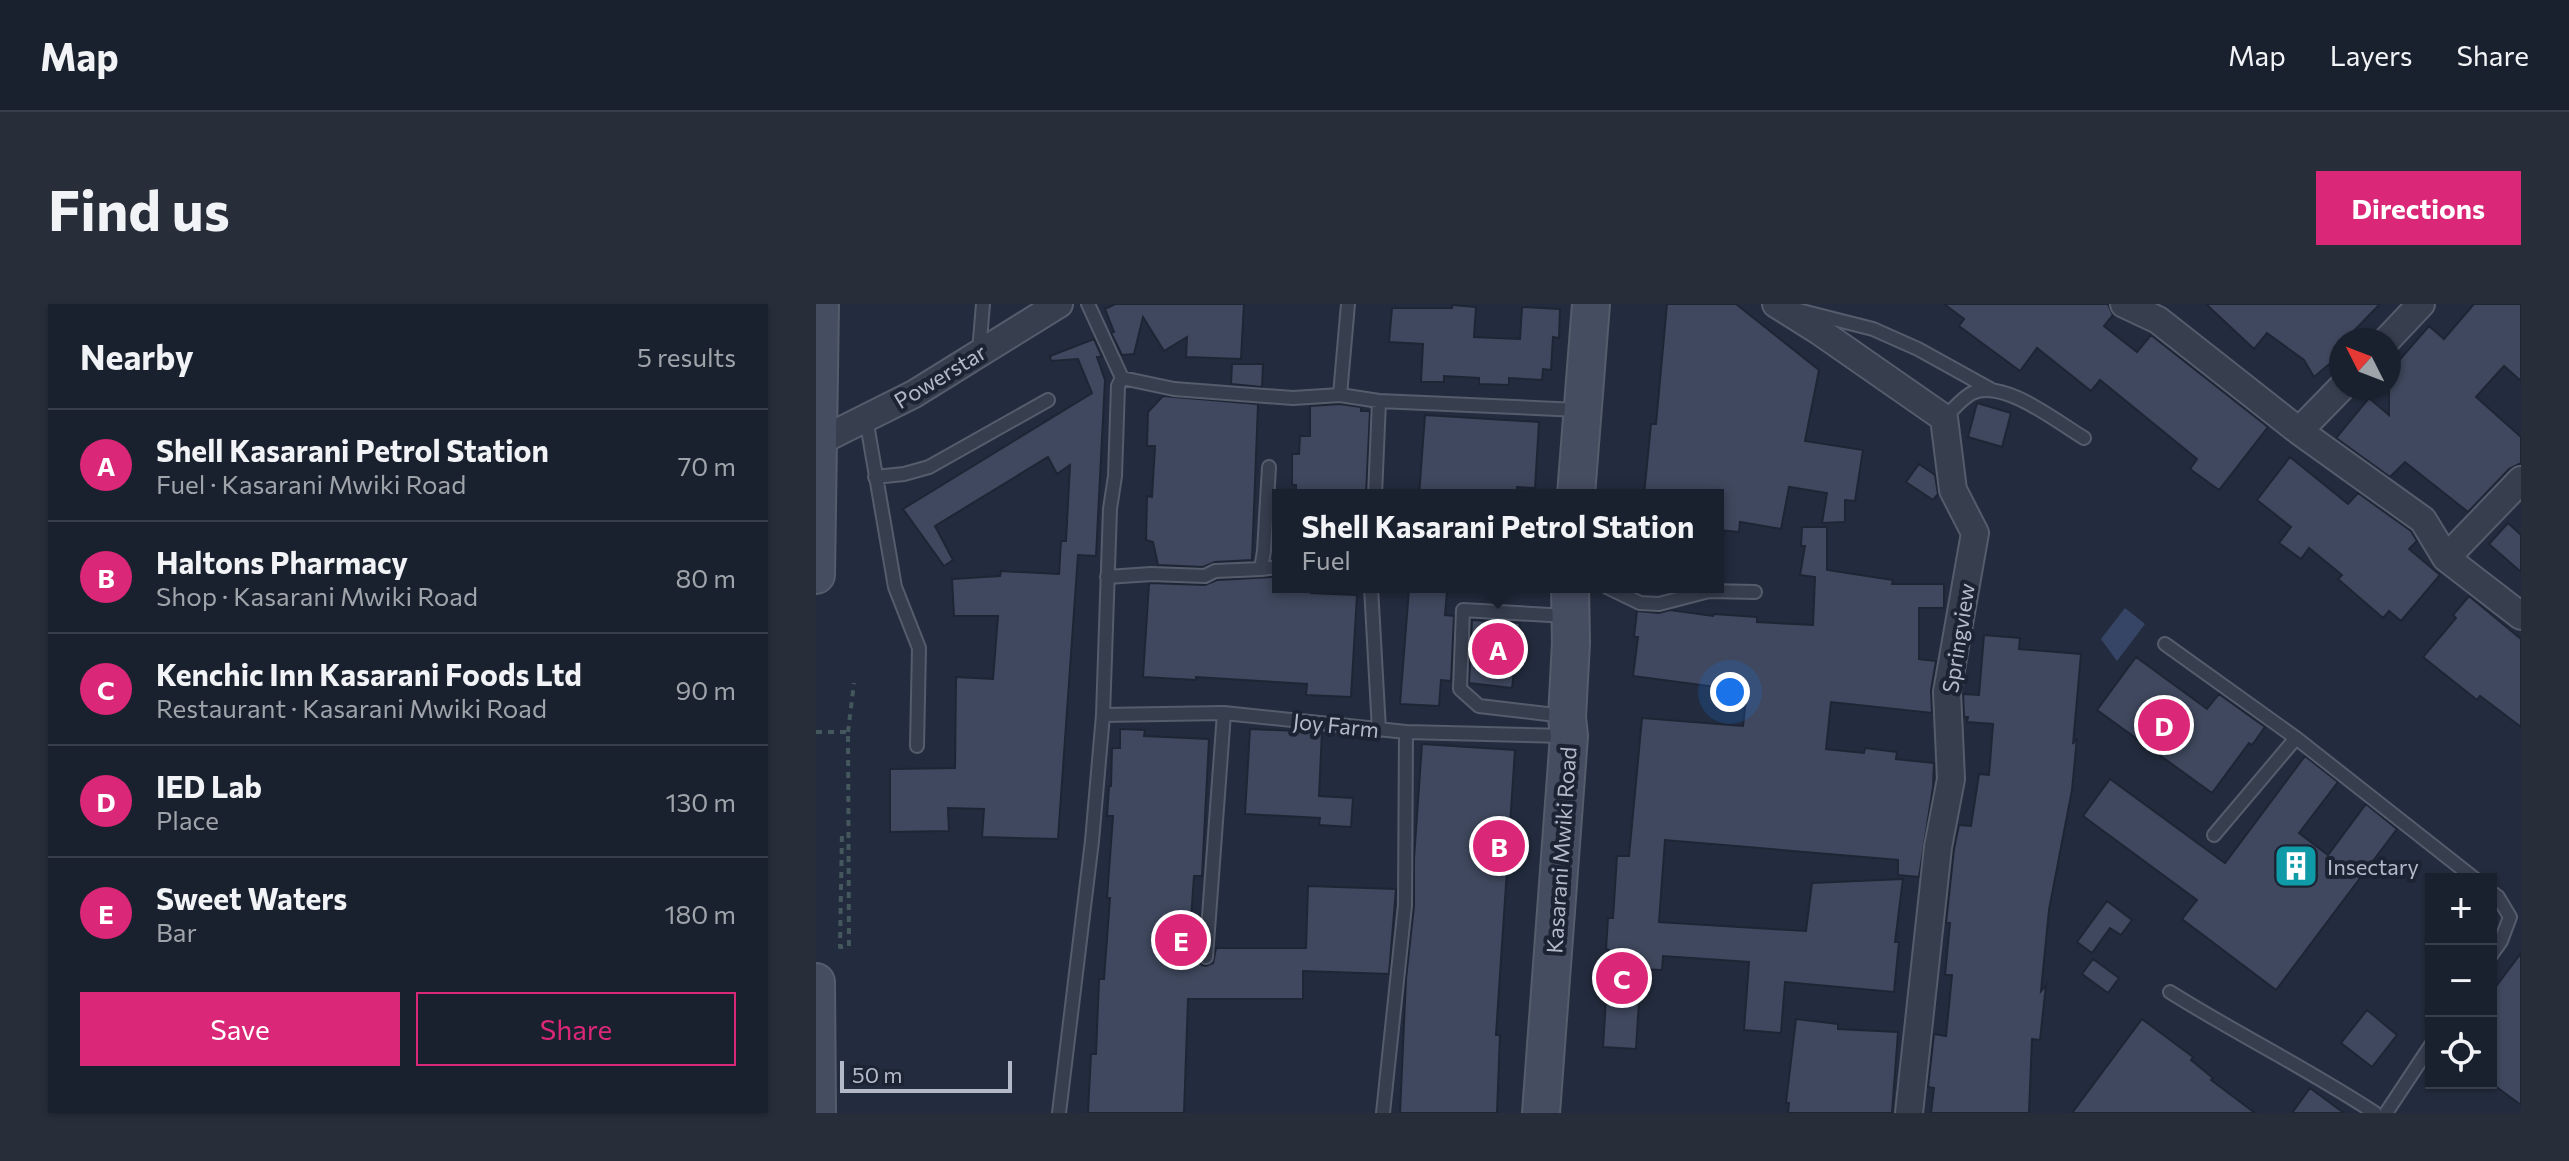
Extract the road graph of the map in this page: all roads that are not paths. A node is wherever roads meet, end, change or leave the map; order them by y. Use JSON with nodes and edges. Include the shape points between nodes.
{"nodes":[{"id":1,"x":820,"y":304,"type":"edge"},
{"id":2,"x":983,"y":304,"type":"edge"},
{"id":3,"x":1059,"y":304,"type":"edge"},
{"id":4,"x":1088,"y":304,"type":"edge"},
{"id":5,"x":1348,"y":304,"type":"edge"},
{"id":6,"x":1591,"y":304,"type":"edge"},
{"id":7,"x":2124,"y":304,"type":"edge"},
{"id":8,"x":2421,"y":304,"type":"edge"},
{"id":9,"x":1778,"y":305,"type":"edge"},
{"id":10,"x":2164,"y":312,"type":"edge"},
{"id":11,"x":2398,"y":328,"type":"edge"},
{"id":12,"x":979,"y":352,"type":"junction"},
{"id":13,"x":1122,"y":378,"type":"junction"},
{"id":14,"x":1992,"y":390,"type":"junction"},
{"id":15,"x":1340,"y":395,"type":"junction"},
{"id":16,"x":1048,"y":400,"type":"dead end"},
{"id":17,"x":2329,"y":400,"type":"edge"},
{"id":18,"x":1379,"y":401,"type":"junction"},
{"id":19,"x":1582,"y":410,"type":"junction"},
{"id":20,"x":866,"y":418,"type":"junction"},
{"id":21,"x":1944,"y":418,"type":"junction"},
{"id":22,"x":2299,"y":431,"type":"junction"},
{"id":23,"x":2084,"y":438,"type":"dead end"},
{"id":24,"x":818,"y":442,"type":"edge"},
{"id":25,"x":1269,"y":467,"type":"dead end"},
{"id":26,"x":875,"y":477,"type":"junction"},
{"id":27,"x":2521,"y":480,"type":"edge"},
{"id":28,"x":1375,"y":489,"type":"edge"},
{"id":29,"x":1576,"y":489,"type":"edge"},
{"id":30,"x":2446,"y":558,"type":"junction"},
{"id":31,"x":1272,"y":568,"type":"edge"},
{"id":32,"x":1261,"y":569,"type":"junction"},
{"id":33,"x":816,"y":575,"type":"edge"},
{"id":34,"x":1107,"y":577,"type":"junction"},
{"id":35,"x":1724,"y":591,"type":"edge"},
{"id":36,"x":1755,"y":592,"type":"dead end"},
{"id":37,"x":1371,"y":593,"type":"edge"},
{"id":38,"x":1619,"y":593,"type":"edge"},
{"id":39,"x":1701,"y":593,"type":"edge"},
{"id":40,"x":1570,"y":602,"type":"edge"},
{"id":41,"x":2521,"y":616,"type":"edge"},
{"id":42,"x":2165,"y":644,"type":"dead end"},
{"id":43,"x":1224,"y":713,"type":"junction"},
{"id":44,"x":1103,"y":715,"type":"junction"},
{"id":45,"x":1568,"y":726,"type":"junction"},
{"id":46,"x":1379,"y":730,"type":"junction"},
{"id":47,"x":1406,"y":732,"type":"junction"},
{"id":48,"x":2296,"y":738,"type":"junction"},
{"id":49,"x":917,"y":746,"type":"dead end"},
{"id":50,"x":2214,"y":835,"type":"dead end"},
{"id":51,"x":2467,"y":873,"type":"edge"},
{"id":52,"x":2497,"y":896,"type":"edge"},
{"id":53,"x":2516,"y":921,"type":"edge"},
{"id":54,"x":2497,"y":947,"type":"edge"},
{"id":55,"x":1206,"y":957,"type":"dead end"},
{"id":56,"x":816,"y":982,"type":"edge"},
{"id":57,"x":2170,"y":992,"type":"dead end"},
{"id":58,"x":2425,"y":1054,"type":"edge"},
{"id":59,"x":817,"y":1113,"type":"edge"},
{"id":60,"x":1059,"y":1113,"type":"edge"},
{"id":61,"x":1383,"y":1113,"type":"edge"},
{"id":62,"x":1541,"y":1113,"type":"edge"},
{"id":63,"x":1909,"y":1113,"type":"edge"},
{"id":64,"x":2375,"y":1113,"type":"edge"},
{"id":65,"x":2386,"y":1113,"type":"edge"}],
"edges":[{"from":1,"to":24,"type":"main road"},
{"from":2,"to":12,"type":"lane"},
{"from":3,"to":12,"type":"street","name":"Powerstar"},
{"from":4,"to":13,"type":"lane"},
{"from":5,"to":15,"type":"lane"},
{"from":6,"to":19,"type":"main road"},
{"from":7,"to":10,"type":"street"},
{"from":8,"to":11,"type":"street"},
{"from":9,"to":14,"type":"lane","via":[[1873,329]]},
{"from":9,"to":21,"type":"street"},
{"from":10,"to":22,"type":"street"},
{"from":12,"to":20,"type":"street","name":"Powerstar"},
{"from":13,"to":15,"type":"lane","via":[[1174,389],[1293,398]]},
{"from":13,"to":34,"type":"lane"},
{"from":14,"to":21,"type":"lane","via":[[1972,393]]},
{"from":14,"to":23,"type":"lane","via":[[2009,394]]},
{"from":15,"to":18,"type":"lane"},
{"from":16,"to":26,"type":"lane","via":[[929,467]]},
{"from":17,"to":22,"type":"street"},
{"from":18,"to":19,"type":"lane"},
{"from":18,"to":28,"type":"lane"},
{"from":19,"to":29,"type":"main road"},
{"from":20,"to":24,"type":"street","name":"Powerstar"},
{"from":20,"to":26,"type":"lane"},
{"from":21,"to":63,"type":"street","name":"Springview","via":[[1953,490],[1975,533],[1947,692],[1951,779],[1938,847]]},
{"from":22,"to":30,"type":"street","via":[[2423,520]]},
{"from":24,"to":33,"type":"main road"},
{"from":25,"to":32,"type":"lane"},
{"from":26,"to":49,"type":"lane","via":[[895,587],[919,648]]},
{"from":27,"to":30,"type":"street"},
{"from":30,"to":41,"type":"street"},
{"from":31,"to":32,"type":"lane"},
{"from":32,"to":34,"type":"lane","via":[[1205,576]]},
{"from":34,"to":44,"type":"lane"},
{"from":35,"to":36,"type":"lane"},
{"from":37,"to":46,"type":"lane"},
{"from":38,"to":39,"type":"lane","via":[[1640,603],[1659,604]]},
{"from":40,"to":45,"type":"main road","name":"Kasarani Mwiki Road"},
{"from":40,"to":45,"type":"lane","via":[[1463,610],[1460,689],[1479,706]]},
{"from":42,"to":48,"type":"lane"},
{"from":43,"to":44,"type":"lane","name":"Joy Farm"},
{"from":43,"to":46,"type":"lane","name":"Joy Farm"},
{"from":43,"to":55,"type":"lane"},
{"from":44,"to":60,"type":"lane"},
{"from":45,"to":47,"type":"lane","name":"Joy Farm"},
{"from":45,"to":62,"type":"main road","name":"Kasarani Mwiki Road"},
{"from":46,"to":47,"type":"lane","name":"Joy Farm"},
{"from":47,"to":61,"type":"lane","via":[[1405,905]]},
{"from":48,"to":50,"type":"lane"},
{"from":48,"to":51,"type":"lane"},
{"from":52,"to":53,"type":"lane"},
{"from":53,"to":54,"type":"lane"},
{"from":56,"to":59,"type":"main road"},
{"from":57,"to":64,"type":"lane"},
{"from":58,"to":65,"type":"lane"}]}
